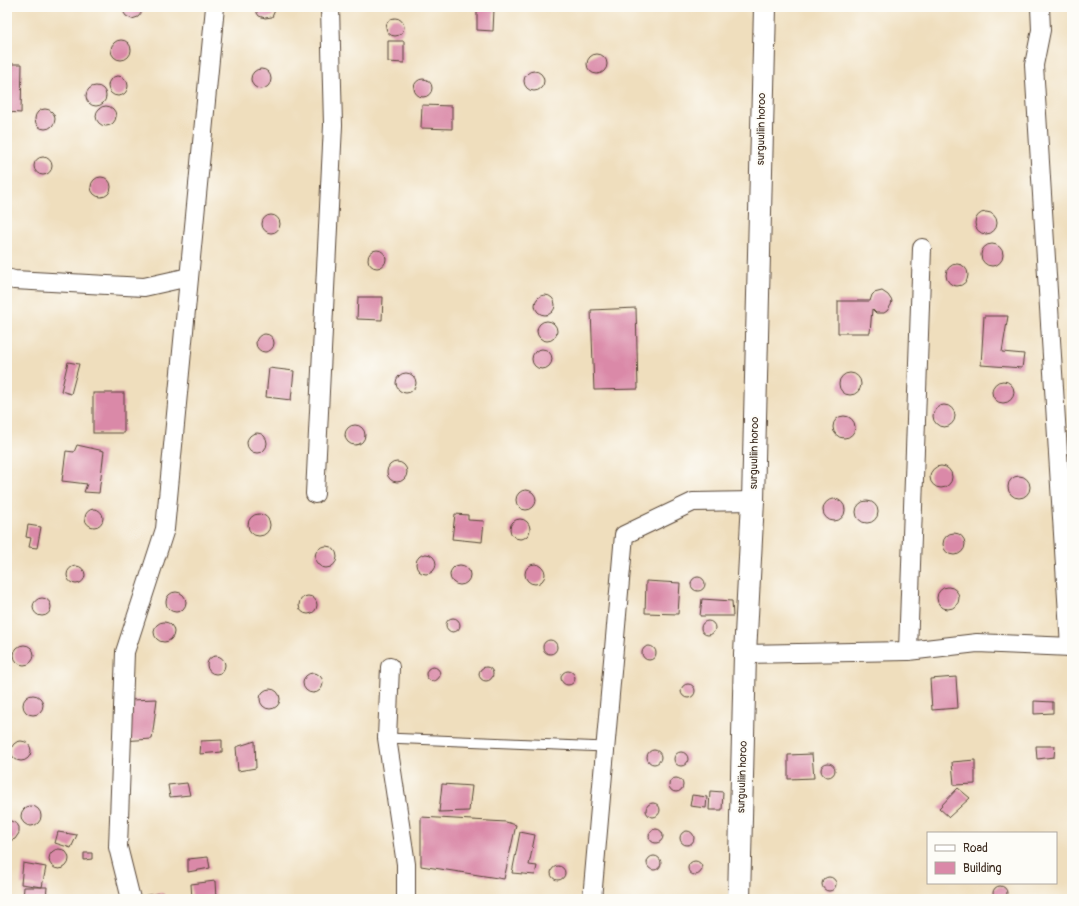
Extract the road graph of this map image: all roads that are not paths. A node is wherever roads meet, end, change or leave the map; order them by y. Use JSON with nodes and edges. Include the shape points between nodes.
{"nodes":[{"id":1,"x":215,"y":7,"type":"edge"},
{"id":2,"x":330,"y":7,"type":"edge"},
{"id":3,"x":765,"y":7,"type":"edge"},
{"id":4,"x":1040,"y":7,"type":"edge"},
{"id":5,"x":922,"y":248,"type":"dead end"},
{"id":6,"x":190,"y":277,"type":"junction"},
{"id":7,"x":7,"y":278,"type":"edge"},
{"id":8,"x":315,"y":494,"type":"dead end"},
{"id":9,"x":753,"y":502,"type":"junction"},
{"id":10,"x":1071,"y":648,"type":"edge"},
{"id":11,"x":908,"y":651,"type":"junction"},
{"id":12,"x":746,"y":654,"type":"junction"},
{"id":13,"x":390,"y":667,"type":"dead end"},
{"id":14,"x":387,"y":738,"type":"junction"},
{"id":15,"x":605,"y":747,"type":"junction"},
{"id":16,"x":131,"y":899,"type":"edge"},
{"id":17,"x":406,"y":899,"type":"edge"},
{"id":18,"x":592,"y":899,"type":"edge"},
{"id":19,"x":739,"y":899,"type":"edge"}],
"edges":[{"from":1,"to":6,"type":"street"},
{"from":2,"to":8,"type":"street","via":[[333,125]]},
{"from":3,"to":9,"type":"street","name":"surguuliin horoo"},
{"from":4,"to":10,"type":"street","via":[[1041,30],[1034,65]]},
{"from":5,"to":11,"type":"street"},
{"from":6,"to":7,"type":"street","via":[[144,287]]},
{"from":6,"to":16,"type":"street","via":[[165,529],[125,652],[118,848]]},
{"from":9,"to":12,"type":"street","name":"surguuliin horoo"},
{"from":9,"to":15,"type":"street","via":[[693,502],[624,536]]},
{"from":10,"to":11,"type":"street","via":[[977,643]]},
{"from":11,"to":12,"type":"street"},
{"from":12,"to":19,"type":"street","name":"surguuliin horoo"},
{"from":13,"to":14,"type":"street"},
{"from":14,"to":15,"type":"lane"},
{"from":14,"to":17,"type":"street","via":[[406,864]]},
{"from":15,"to":18,"type":"street"}]}
